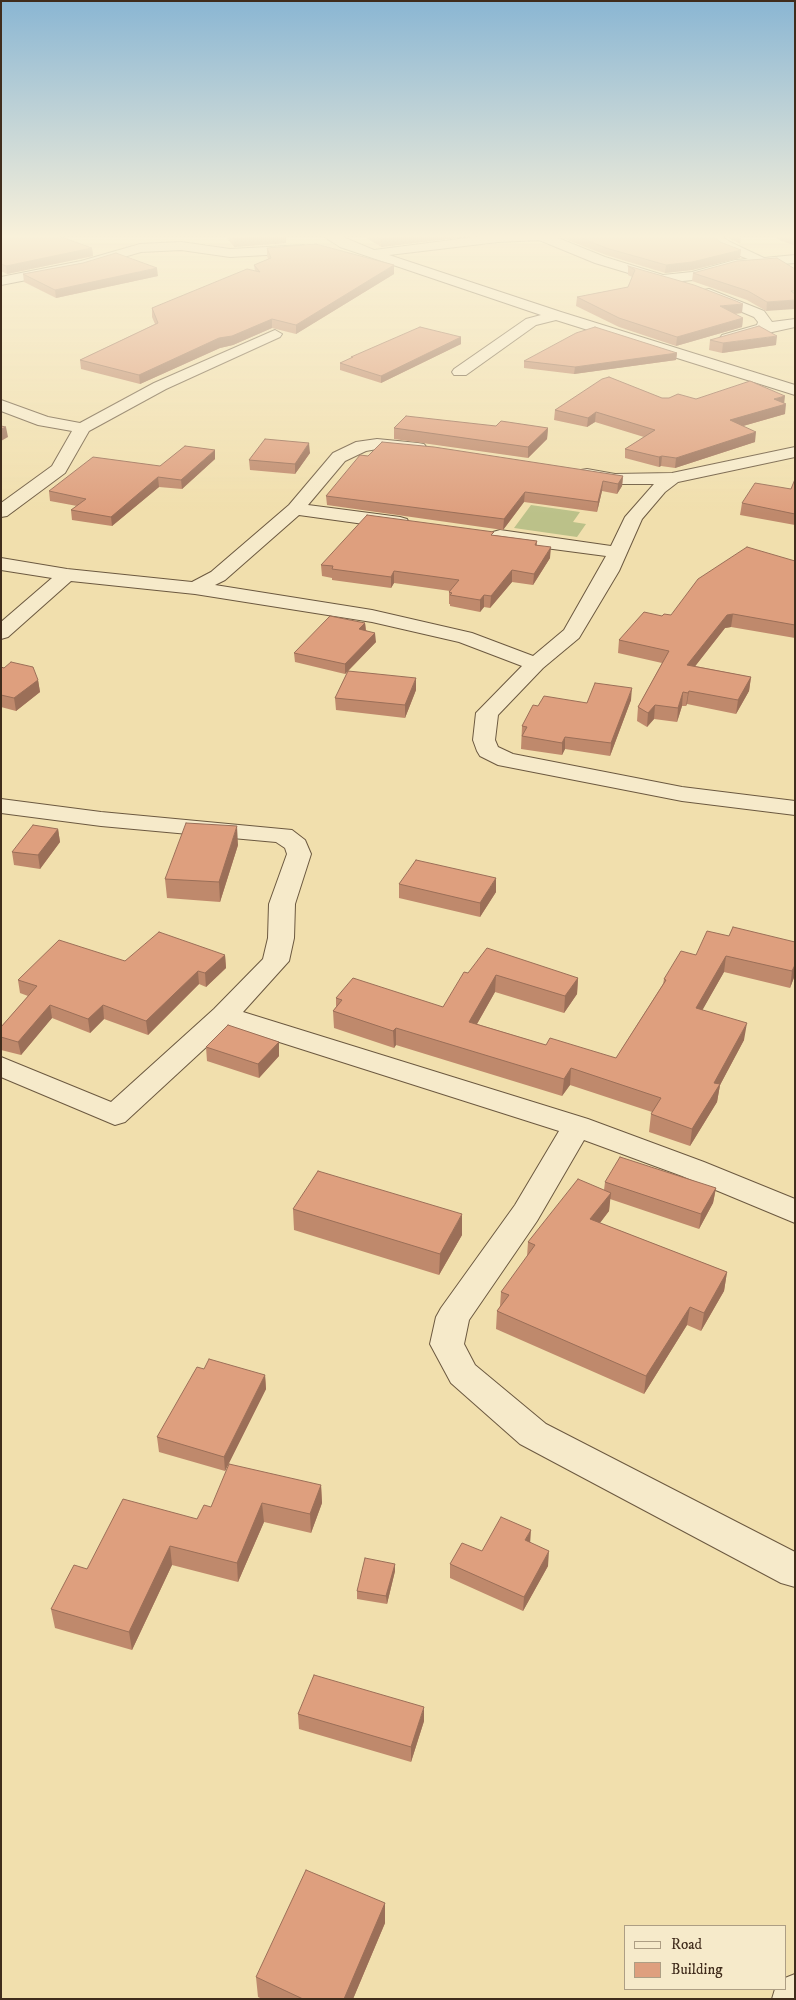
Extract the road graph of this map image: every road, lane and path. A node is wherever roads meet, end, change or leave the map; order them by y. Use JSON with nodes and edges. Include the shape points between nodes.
{"nodes":[{"id":1,"x":523,"y":327,"type":"edge"},
{"id":2,"x":596,"y":327,"type":"edge"},
{"id":3,"x":768,"y":327,"type":"edge"},
{"id":4,"x":764,"y":328,"type":"joint"},
{"id":5,"x":275,"y":334,"type":"edge"},
{"id":6,"x":675,"y":352,"type":"junction"},
{"id":7,"x":460,"y":372,"type":"dead end"},
{"id":8,"x":795,"y":390,"type":"edge"},
{"id":9,"x":1,"y":405,"type":"edge"},
{"id":10,"x":82,"y":428,"type":"junction"},
{"id":11,"x":434,"y":450,"type":"edge"},
{"id":12,"x":795,"y":452,"type":"edge"},
{"id":13,"x":568,"y":471,"type":"edge"},
{"id":14,"x":672,"y":478,"type":"junction"},
{"id":15,"x":295,"y":509,"type":"junction"},
{"id":16,"x":1,"y":512,"type":"edge"},
{"id":17,"x":422,"y":526,"type":"edge"},
{"id":18,"x":481,"y":534,"type":"edge"},
{"id":19,"x":617,"y":552,"type":"junction"},
{"id":20,"x":1,"y":564,"type":"edge"},
{"id":21,"x":67,"y":575,"type":"junction"},
{"id":22,"x":195,"y":588,"type":"junction"},
{"id":23,"x":1,"y":632,"type":"edge"},
{"id":24,"x":536,"y":664,"type":"junction"},
{"id":25,"x":1,"y":806,"type":"edge"},
{"id":26,"x":795,"y":808,"type":"edge"},
{"id":27,"x":224,"y":1015,"type":"junction"},
{"id":28,"x":1,"y":1066,"type":"edge"},
{"id":29,"x":577,"y":1126,"type":"junction"},
{"id":30,"x":795,"y":1212,"type":"edge"},
{"id":31,"x":795,"y":1571,"type":"edge"}],
"edges":[{"from":1,"to":7,"type":"street"},
{"from":2,"to":6,"type":"street"},
{"from":3,"to":4,"type":"street"},
{"from":4,"to":6,"type":"street"},
{"from":5,"to":10,"type":"street","via":[[160,386]]},
{"from":6,"to":8,"type":"street"},
{"from":9,"to":10,"type":"street","via":[[44,421]]},
{"from":10,"to":16,"type":"street","via":[[59,469]]},
{"from":11,"to":15,"type":"street","via":[[377,444],[362,446],[338,457]]},
{"from":12,"to":14,"type":"street"},
{"from":13,"to":14,"type":"street","via":[[615,479]]},
{"from":14,"to":19,"type":"street","via":[[634,517]]},
{"from":15,"to":17,"type":"street"},
{"from":15,"to":22,"type":"street","via":[[218,576]]},
{"from":18,"to":19,"type":"street"},
{"from":19,"to":24,"type":"street","via":[[572,634]]},
{"from":20,"to":21,"type":"street"},
{"from":21,"to":22,"type":"street"},
{"from":21,"to":23,"type":"street"},
{"from":22,"to":24,"type":"street","via":[[372,616],[465,637]]},
{"from":24,"to":26,"type":"street","via":[[487,713],[484,740],[488,751],[506,760],[682,794]]},
{"from":25,"to":27,"type":"street","via":[[100,819],[283,835],[296,844],[299,854],[282,904],[281,938],[276,961]]},
{"from":27,"to":28,"type":"street","via":[[114,1115]]},
{"from":27,"to":29,"type":"street"},
{"from":29,"to":30,"type":"street","via":[[693,1169]]},
{"from":29,"to":31,"type":"street","via":[[526,1213],[453,1317],[447,1344],[463,1374],[533,1434]]}]}
